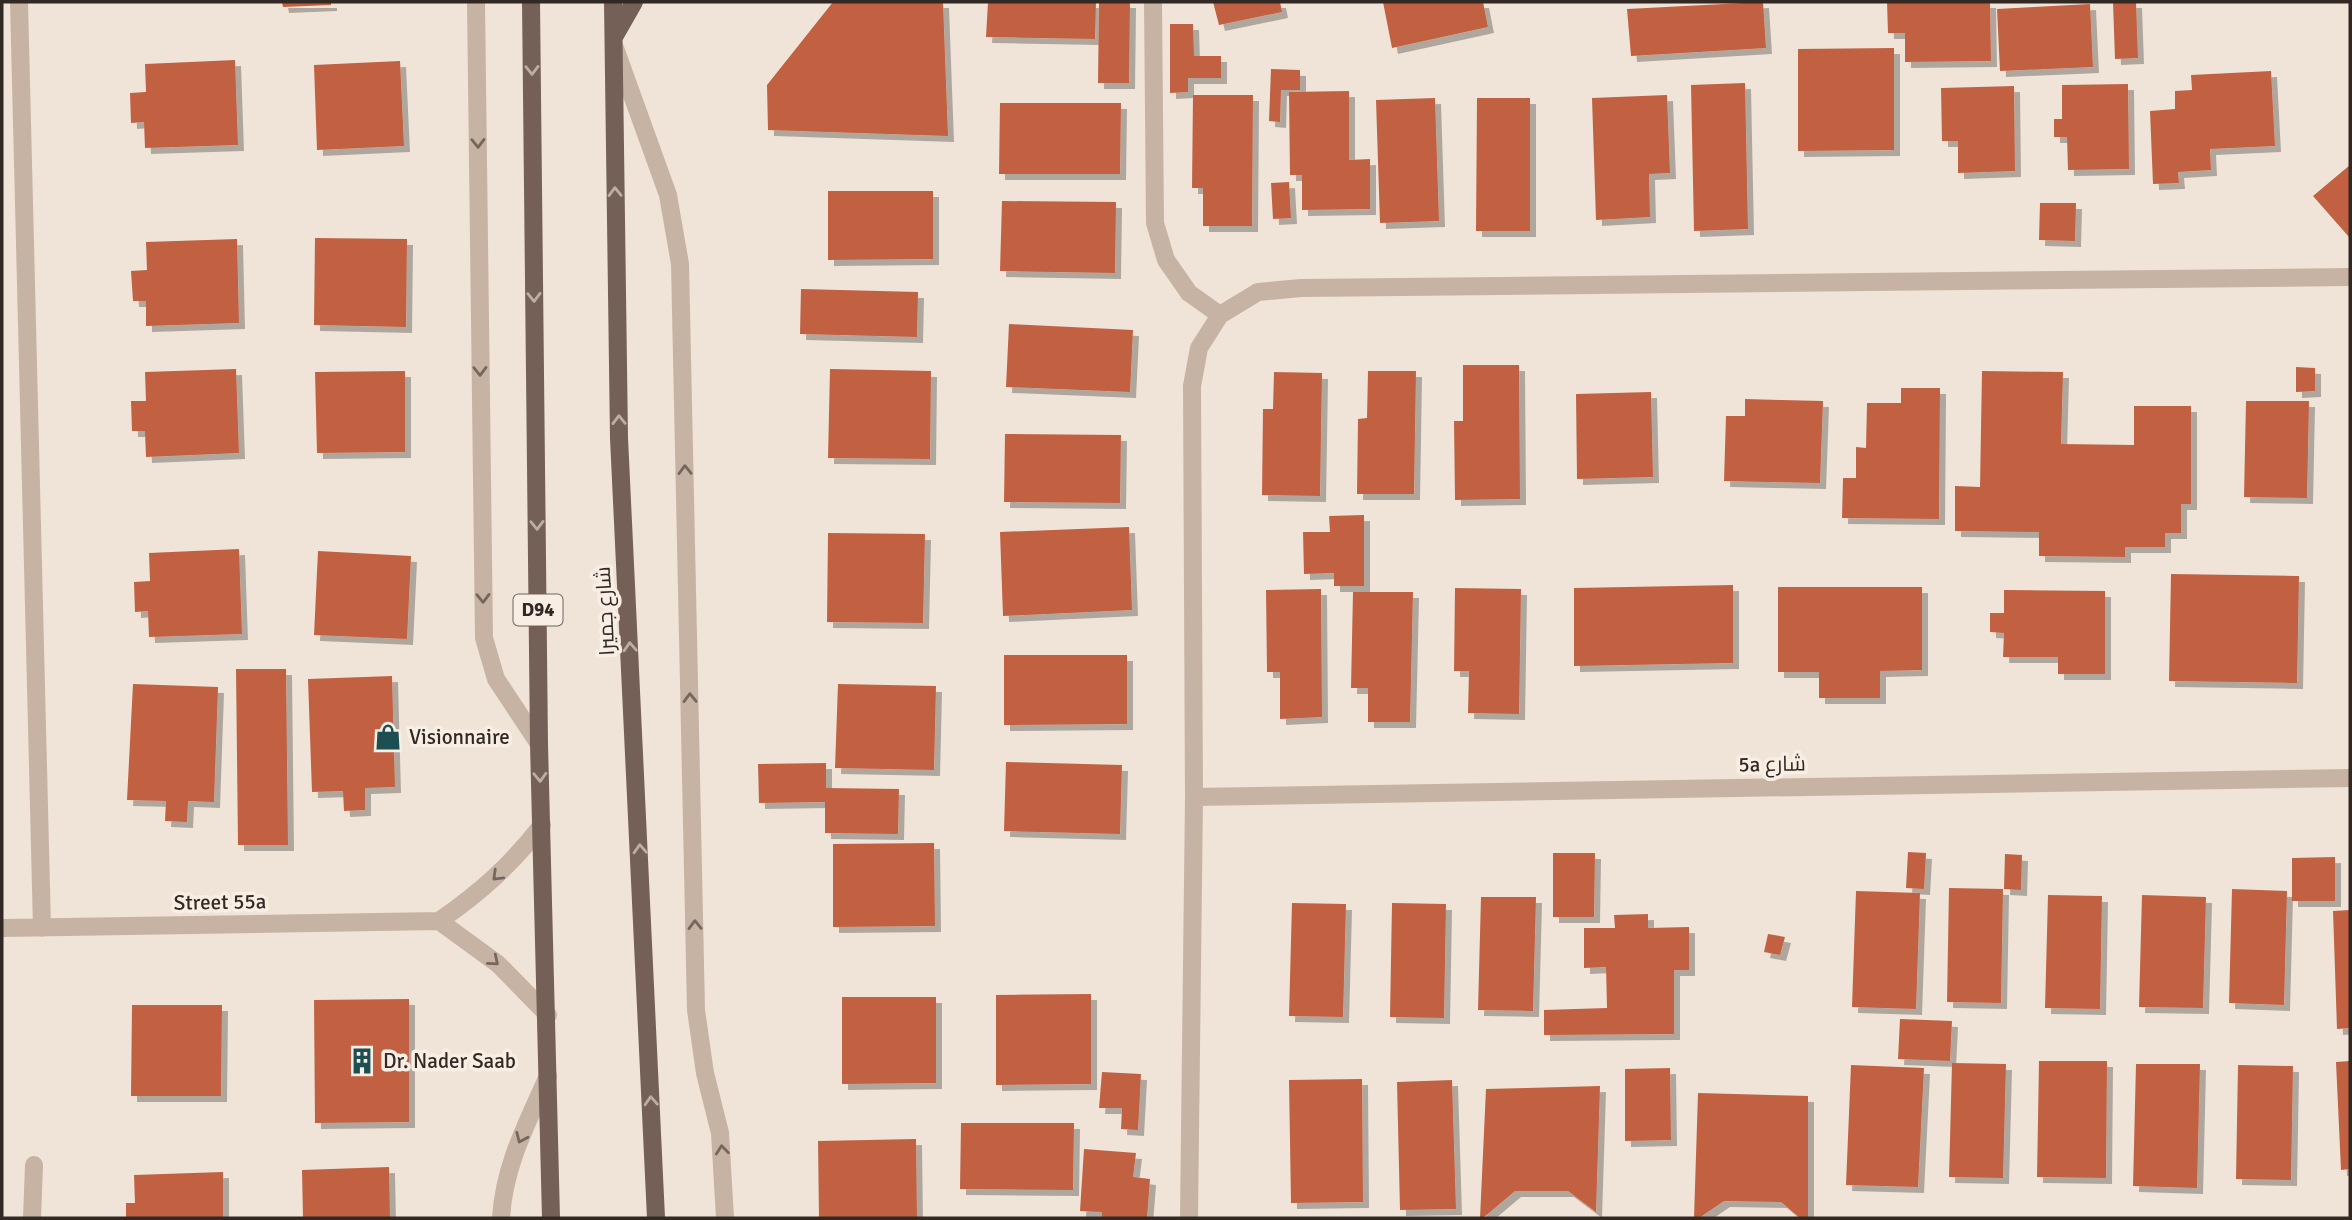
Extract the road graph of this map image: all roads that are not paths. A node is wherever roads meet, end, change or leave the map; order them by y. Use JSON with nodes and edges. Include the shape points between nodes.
{"nodes":[{"id":1,"x":19,"y":2,"type":"edge"},
{"id":2,"x":476,"y":2,"type":"edge"},
{"id":3,"x":531,"y":2,"type":"edge"},
{"id":4,"x":613,"y":2,"type":"edge"},
{"id":5,"x":634,"y":2,"type":"edge"},
{"id":6,"x":1153,"y":2,"type":"edge"},
{"id":7,"x":612,"y":40,"type":"junction"},
{"id":8,"x":2350,"y":277,"type":"edge"},
{"id":9,"x":1220,"y":315,"type":"junction"},
{"id":10,"x":540,"y":744,"type":"junction"},
{"id":11,"x":2350,"y":778,"type":"edge"},
{"id":12,"x":1194,"y":797,"type":"junction"},
{"id":13,"x":542,"y":825,"type":"junction"},
{"id":14,"x":439,"y":921,"type":"junction"},
{"id":15,"x":2,"y":928,"type":"edge"},
{"id":16,"x":42,"y":928,"type":"junction"},
{"id":17,"x":548,"y":1015,"type":"junction"},
{"id":18,"x":548,"y":1076,"type":"junction"},
{"id":19,"x":34,"y":1165,"type":"dead end"},
{"id":20,"x":33,"y":1218,"type":"edge"},
{"id":21,"x":501,"y":1218,"type":"edge"},
{"id":22,"x":551,"y":1218,"type":"edge"},
{"id":23,"x":656,"y":1218,"type":"edge"},
{"id":24,"x":725,"y":1218,"type":"edge"},
{"id":25,"x":1189,"y":1218,"type":"edge"}],
"edges":[{"from":1,"to":16,"type":"street"},
{"from":2,"to":10,"type":"street","one_way":true,"via":[[484,638],[496,679]]},
{"from":3,"to":10,"type":"main road","number":"D94","one_way":true},
{"from":4,"to":7,"type":"main road","name":"شارع جميرا"},
{"from":5,"to":7,"type":"main road"},
{"from":6,"to":9,"type":"street","via":[[1155,223],[1175,274],[1189,293]]},
{"from":23,"to":7,"type":"main road","name":"شارع جميرا","one_way":true,"via":[[619,438]]},
{"from":24,"to":7,"type":"street","one_way":true,"via":[[720,1133],[696,1010],[680,264],[668,195]]},
{"from":8,"to":9,"type":"street","via":[[1301,288],[1258,292]]},
{"from":9,"to":12,"type":"street","via":[[1199,348],[1192,386]]},
{"from":10,"to":13,"type":"main road","number":"D94","one_way":true},
{"from":11,"to":12,"type":"street","name":"5a شارع"},
{"from":12,"to":25,"type":"street"},
{"from":13,"to":14,"type":"street","one_way":true,"via":[[496,878]]},
{"from":13,"to":17,"type":"main road","number":"D94"},
{"from":14,"to":16,"type":"street","name":"Street 55a"},
{"from":14,"to":17,"type":"street","one_way":true,"via":[[498,964]]},
{"from":15,"to":16,"type":"street","name":"Street 55a"},
{"from":17,"to":18,"type":"main road","number":"D94"},
{"from":18,"to":21,"type":"street","one_way":true,"via":[[511,1160]]},
{"from":18,"to":22,"type":"main road","number":"D94"},
{"from":19,"to":20,"type":"street"}]}
